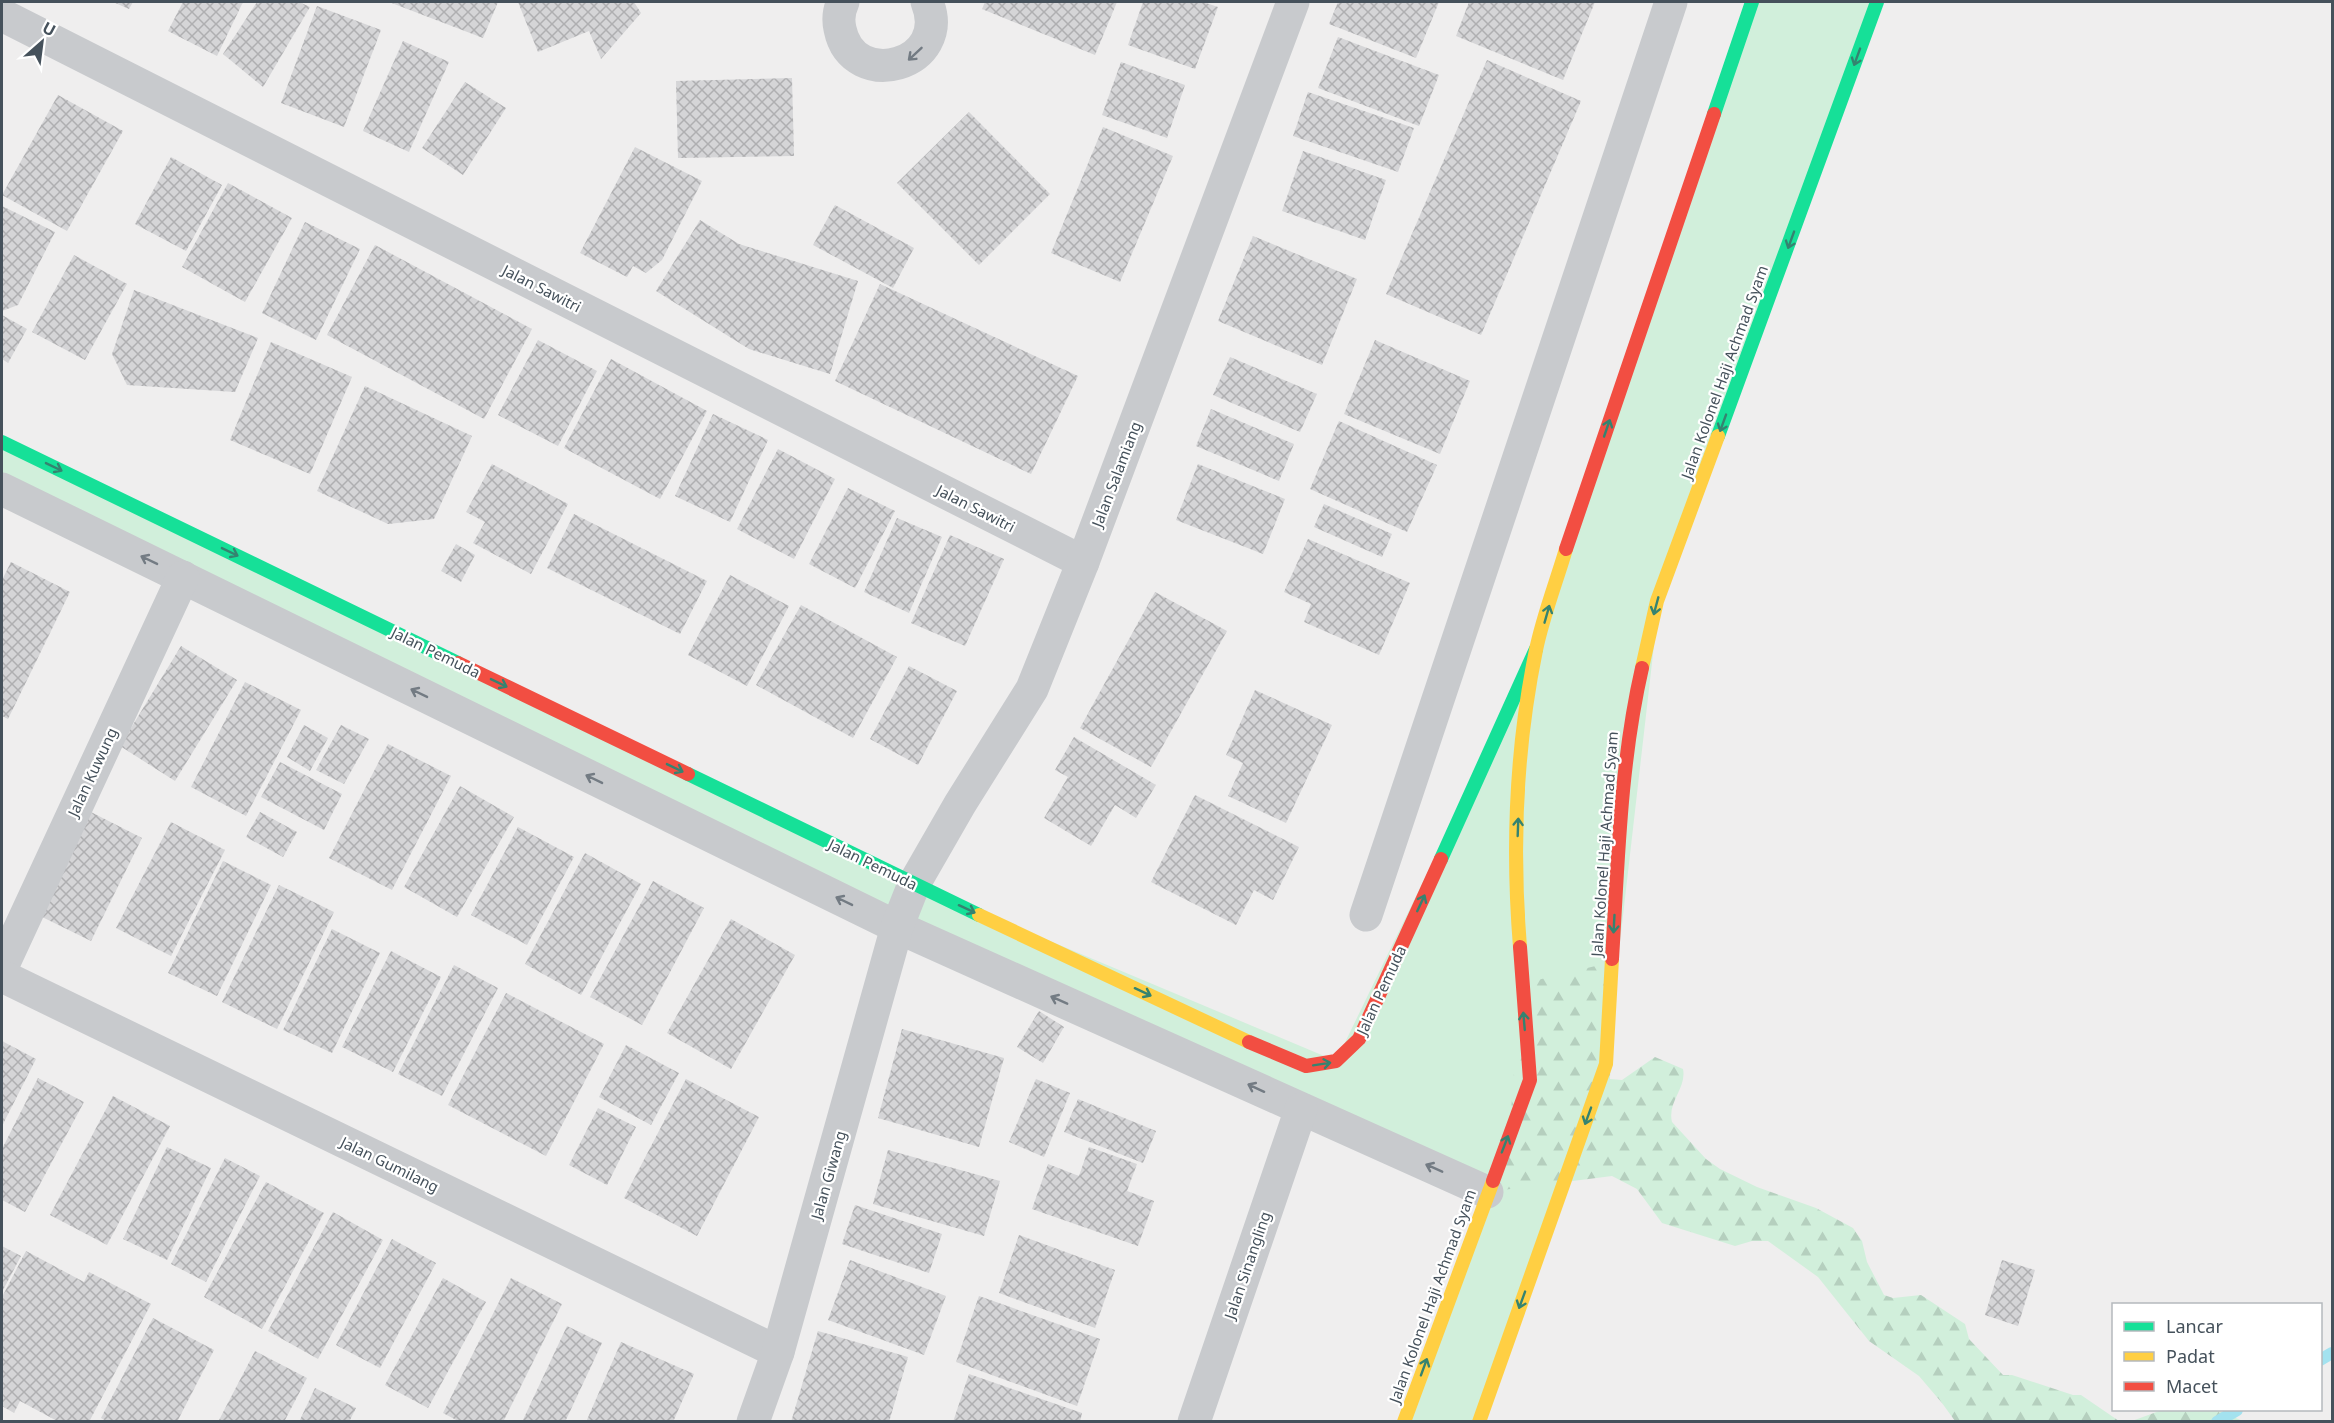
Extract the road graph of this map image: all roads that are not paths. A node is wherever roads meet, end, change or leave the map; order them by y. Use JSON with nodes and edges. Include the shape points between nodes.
{"nodes":[{"id":1,"x":4,"y":2,"type":"edge"},
{"id":2,"x":843,"y":2,"type":"edge"},
{"id":3,"x":927,"y":2,"type":"edge"},
{"id":4,"x":1293,"y":2,"type":"edge"},
{"id":5,"x":1671,"y":2,"type":"edge"},
{"id":6,"x":1752,"y":2,"type":"edge"},
{"id":7,"x":1877,"y":2,"type":"edge"},
{"id":8,"x":2,"y":6,"type":"edge"},
{"id":9,"x":2,"y":15,"type":"edge"},
{"id":10,"x":2,"y":442,"type":"edge"},
{"id":11,"x":2,"y":489,"type":"edge"},
{"id":12,"x":1083,"y":562,"type":"junction"},
{"id":13,"x":183,"y":577,"type":"junction"},
{"id":14,"x":1536,"y":649,"type":"junction"},
{"id":15,"x":914,"y":884,"type":"junction"},
{"id":16,"x":1366,"y":915,"type":"dead end"},
{"id":17,"x":897,"y":927,"type":"junction"},
{"id":18,"x":2,"y":967,"type":"edge"},
{"id":19,"x":2,"y":976,"type":"edge"},
{"id":20,"x":1301,"y":1109,"type":"junction"},
{"id":21,"x":1487,"y":1192,"type":"junction"},
{"id":22,"x":778,"y":1352,"type":"junction"},
{"id":23,"x":753,"y":1422,"type":"edge"},
{"id":24,"x":1194,"y":1422,"type":"edge"},
{"id":25,"x":1404,"y":1422,"type":"edge"},
{"id":26,"x":1479,"y":1422,"type":"edge"}],
"edges":[{"from":1,"to":8,"type":"street"},
{"from":3,"to":2,"type":"street","one_way":true,"via":[[931,24],[928,39],[907,61],[891,66],[861,59],[849,49],[839,21]]},
{"from":4,"to":12,"type":"street","name":"Jalan Salamiang"},
{"from":5,"to":16,"type":"street"},
{"from":14,"to":6,"type":"main road","name":"Jalan Kolonel Haji Achmad Syam","one_way":true,"via":[[1567,546]]},
{"from":7,"to":26,"type":"main road","name":"Jalan Kolonel Haji Achmad Syam","one_way":true,"via":[[1657,601],[1628,730],[1606,1064]]},
{"from":9,"to":12,"type":"street","name":"Jalan Sawitri"},
{"from":10,"to":15,"type":"main road","name":"Jalan Pemuda","one_way":true},
{"from":13,"to":11,"type":"street","one_way":true},
{"from":12,"to":15,"type":"street","name":"Jalan Salamiang","via":[[1032,690]]},
{"from":17,"to":13,"type":"street","one_way":true},
{"from":13,"to":18,"type":"street","name":"Jalan Kuwung"},
{"from":15,"to":14,"type":"main road","name":"Jalan Pemuda","one_way":true,"via":[[1306,1066],[1336,1061],[1359,1039]]},
{"from":21,"to":14,"type":"main road","name":"Jalan Kolonel Haji Achmad Syam","one_way":true,"via":[[1530,1080],[1515,884],[1521,745]]},
{"from":15,"to":17,"type":"street","name":"Jalan Salamiang"},
{"from":20,"to":17,"type":"street","one_way":true},
{"from":17,"to":22,"type":"street","name":"Jalan Giwang"},
{"from":19,"to":22,"type":"street","name":"Jalan Gumilang"},
{"from":21,"to":20,"type":"street","one_way":true},
{"from":20,"to":24,"type":"street","name":"Jalan Sinangling"},
{"from":25,"to":21,"type":"main road","name":"Jalan Kolonel Haji Achmad Syam","one_way":true},
{"from":22,"to":23,"type":"street","name":"Jalan Giwang"}]}
